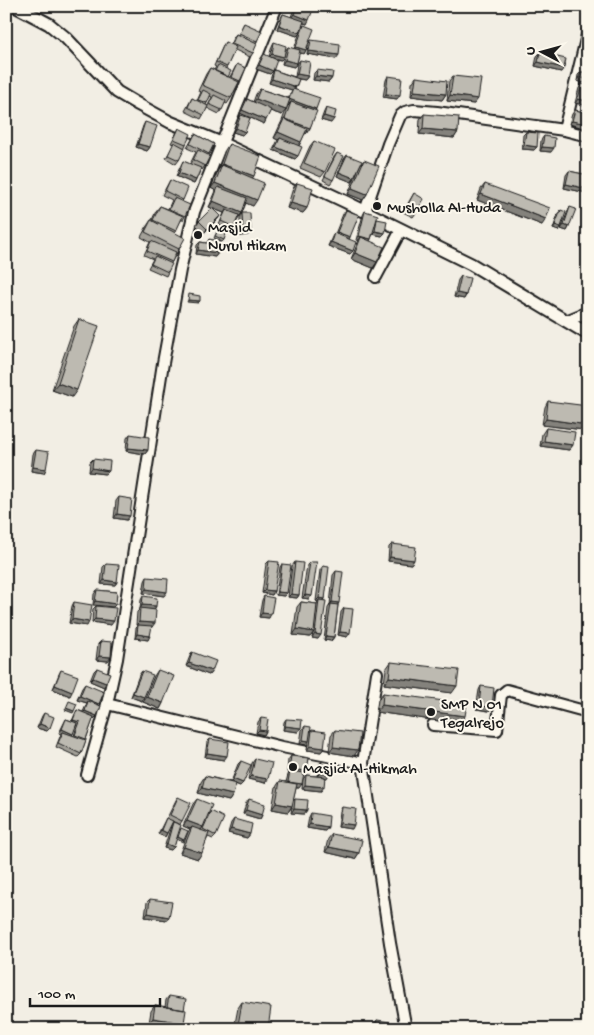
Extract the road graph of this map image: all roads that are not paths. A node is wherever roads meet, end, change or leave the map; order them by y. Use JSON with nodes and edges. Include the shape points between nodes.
{"nodes":[{"id":1,"x":15,"y":6,"type":"edge"},
{"id":2,"x":277,"y":6,"type":"edge"},
{"id":3,"x":588,"y":31,"type":"edge"},
{"id":4,"x":564,"y":130,"type":"junction"},
{"id":5,"x":588,"y":136,"type":"edge"},
{"id":6,"x":221,"y":143,"type":"junction"},
{"id":7,"x":365,"y":211,"type":"junction"},
{"id":8,"x":401,"y":230,"type":"junction"},
{"id":9,"x":376,"y":276,"type":"dead end"},
{"id":10,"x":588,"y":312,"type":"edge"},
{"id":11,"x":566,"y":321,"type":"junction"},
{"id":12,"x":588,"y":334,"type":"edge"},
{"id":13,"x":377,"y":673,"type":"dead end"},
{"id":14,"x":107,"y":704,"type":"junction"},
{"id":15,"x":588,"y":712,"type":"edge"},
{"id":16,"x":433,"y":725,"type":"dead end"},
{"id":17,"x":363,"y":763,"type":"junction"},
{"id":18,"x":87,"y":775,"type":"dead end"},
{"id":19,"x":406,"y":1029,"type":"edge"}],
"edges":[{"from":1,"to":6,"type":"street","via":[[49,24],[66,38],[117,92],[170,122]]},
{"from":2,"to":6,"type":"street"},
{"from":3,"to":4,"type":"street"},
{"from":4,"to":5,"type":"street"},
{"from":4,"to":7,"type":"street","via":[[437,112],[405,112],[400,116],[388,144]]},
{"from":6,"to":7,"type":"street"},
{"from":6,"to":14,"type":"street","via":[[194,212],[180,270]]},
{"from":7,"to":8,"type":"street"},
{"from":8,"to":9,"type":"street"},
{"from":8,"to":11,"type":"street","via":[[471,264]]},
{"from":10,"to":11,"type":"street"},
{"from":11,"to":12,"type":"street"},
{"from":13,"to":17,"type":"street"},
{"from":14,"to":17,"type":"street","via":[[282,747]]},
{"from":14,"to":18,"type":"street"},
{"from":15,"to":16,"type":"street","via":[[507,690],[500,695],[497,730]]},
{"from":17,"to":19,"type":"street"}]}
